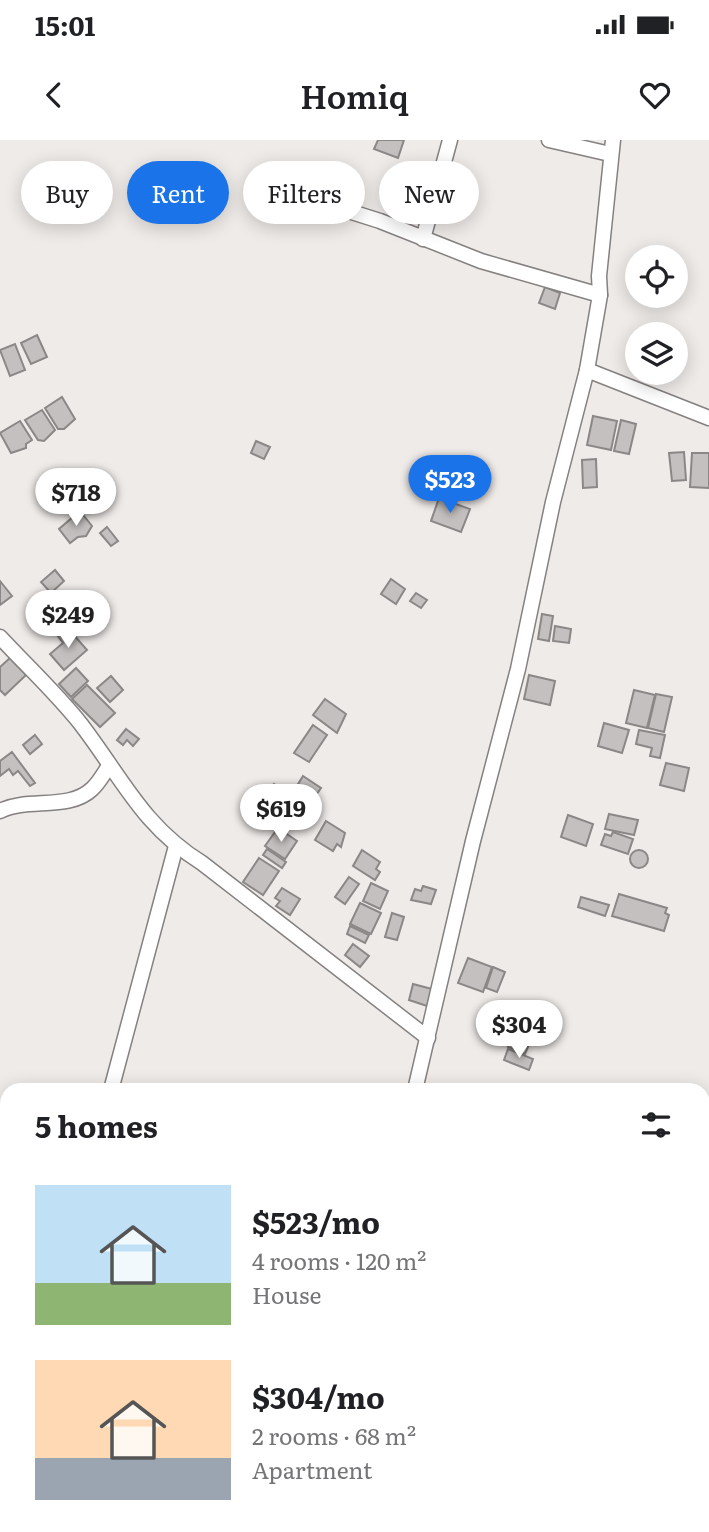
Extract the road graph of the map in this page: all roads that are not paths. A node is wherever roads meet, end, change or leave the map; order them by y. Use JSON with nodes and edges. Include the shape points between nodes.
{"nodes":[{"id":1,"x":450,"y":140,"type":"edge"},
{"id":2,"x":549,"y":140,"type":"edge"},
{"id":3,"x":612,"y":147,"type":"edge"},
{"id":4,"x":365,"y":216,"type":"edge"},
{"id":5,"x":423,"y":239,"type":"junction"},
{"id":6,"x":600,"y":295,"type":"junction"},
{"id":7,"x":587,"y":370,"type":"junction"},
{"id":8,"x":709,"y":418,"type":"edge"},
{"id":9,"x":0,"y":637,"type":"edge"},
{"id":10,"x":109,"y":766,"type":"junction"},
{"id":11,"x":0,"y":811,"type":"edge"},
{"id":12,"x":176,"y":846,"type":"junction"},
{"id":13,"x":428,"y":1038,"type":"junction"},
{"id":14,"x":113,"y":1083,"type":"edge"},
{"id":15,"x":417,"y":1083,"type":"edge"}],
"edges":[{"from":1,"to":5,"type":"street"},
{"from":2,"to":3,"type":"street"},
{"from":3,"to":6,"type":"street"},
{"from":4,"to":5,"type":"street"},
{"from":5,"to":6,"type":"street"},
{"from":6,"to":7,"type":"street"},
{"from":7,"to":8,"type":"street"},
{"from":7,"to":13,"type":"street"},
{"from":9,"to":10,"type":"street","via":[[77,720]]},
{"from":10,"to":11,"type":"street","via":[[92,789],[75,799],[12,805]]},
{"from":10,"to":12,"type":"street","via":[[149,821]]},
{"from":12,"to":13,"type":"street"},
{"from":12,"to":14,"type":"street"},
{"from":13,"to":15,"type":"street"}]}
